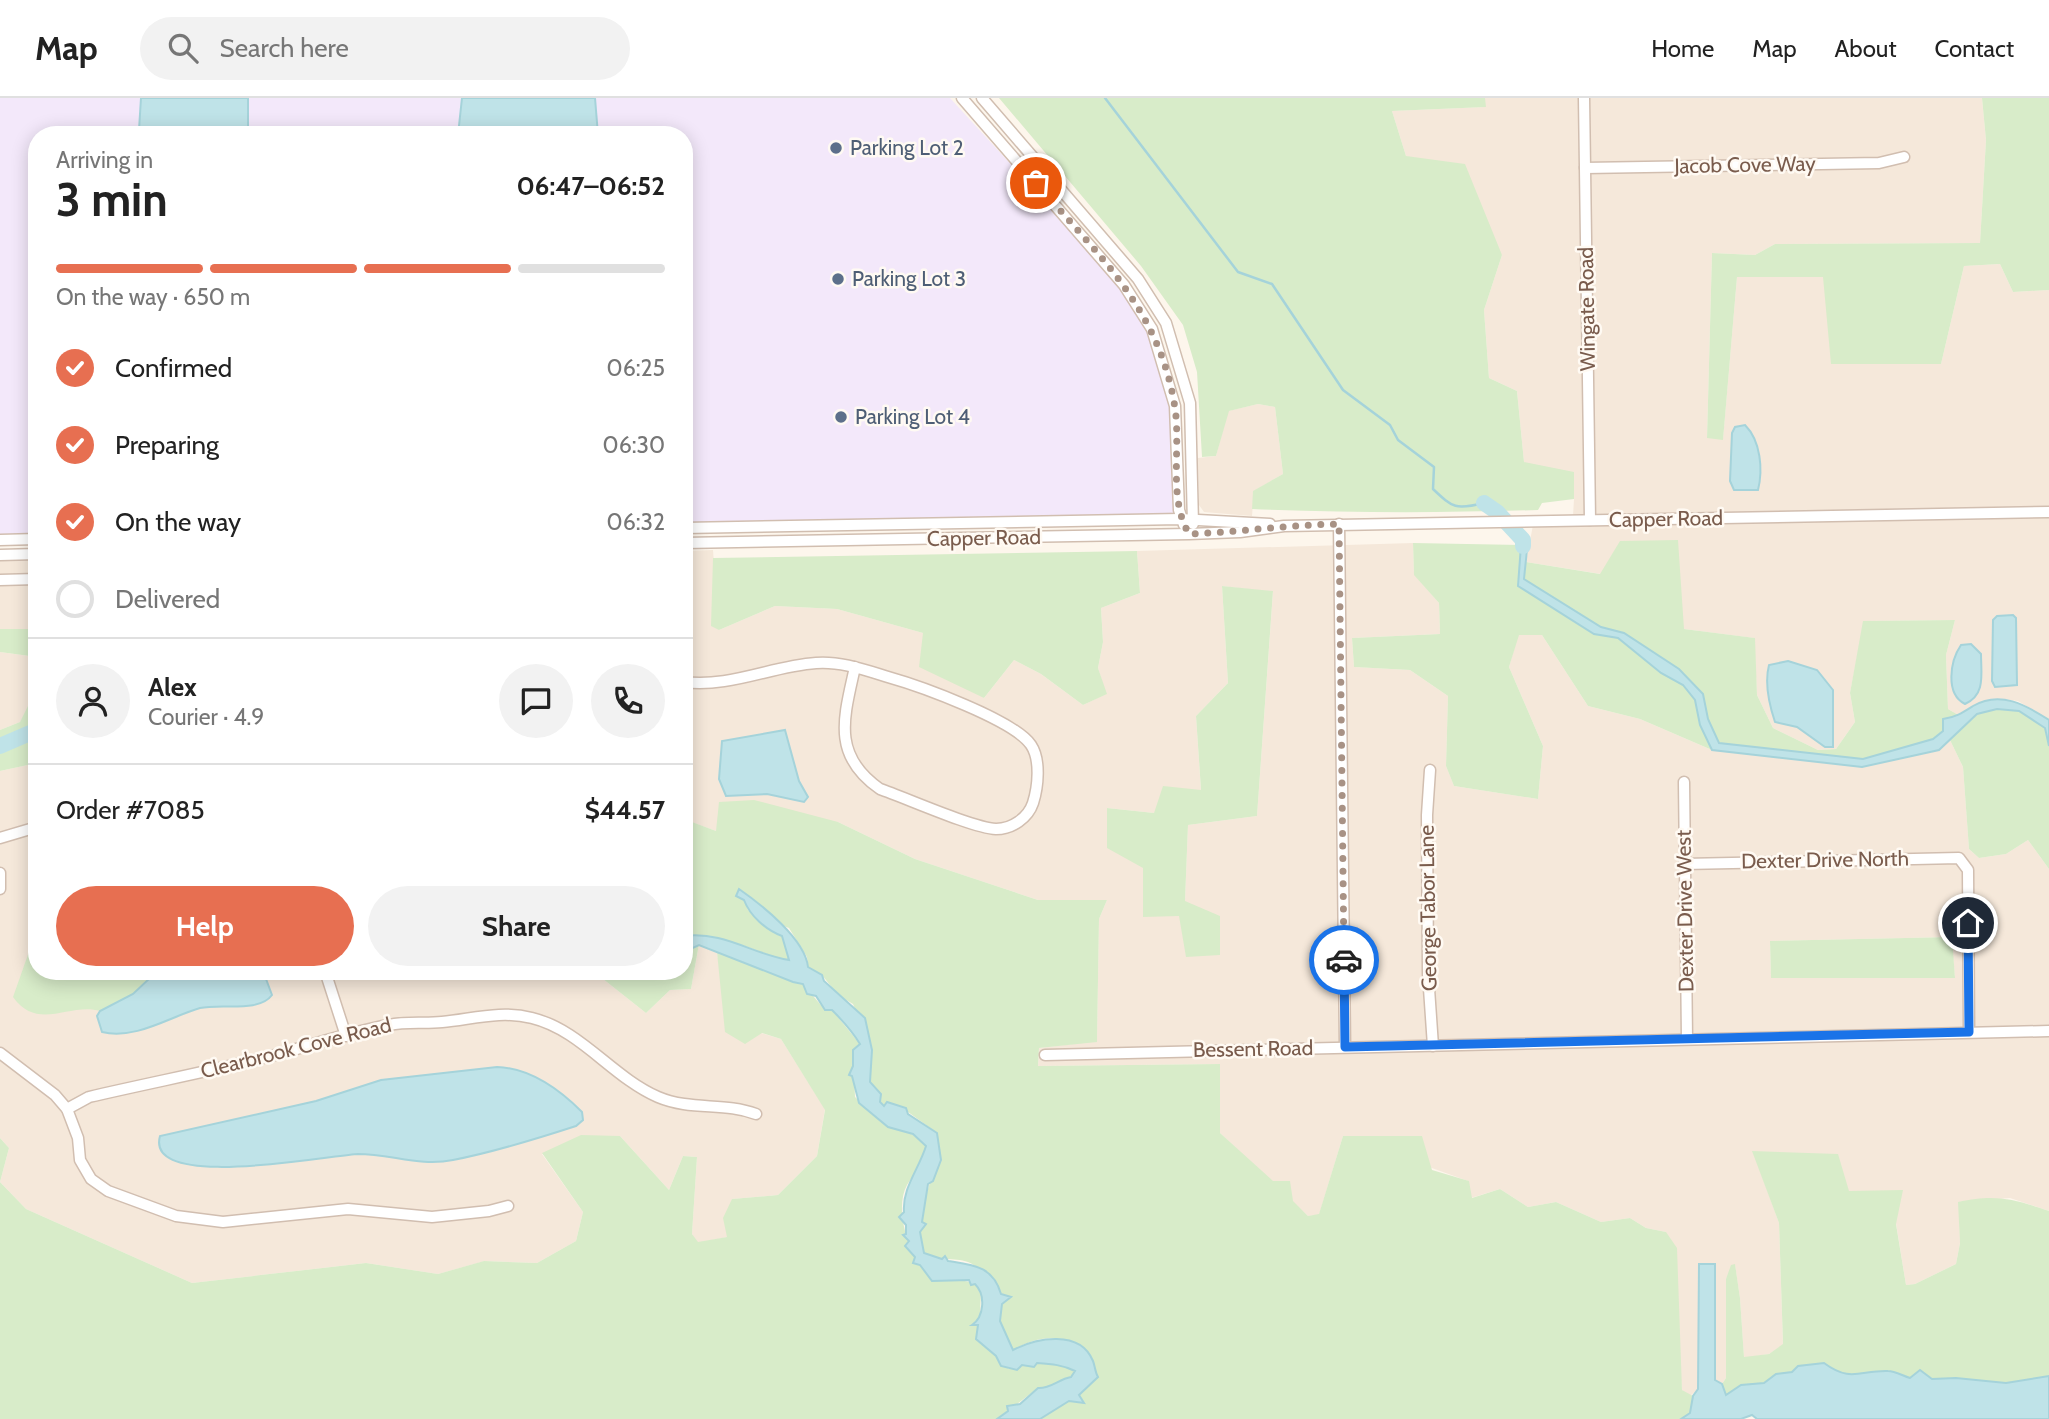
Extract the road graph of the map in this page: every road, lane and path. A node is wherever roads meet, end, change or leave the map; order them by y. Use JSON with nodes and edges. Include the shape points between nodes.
{"nodes":[{"id":1,"x":962,"y":98,"type":"edge"},
{"id":2,"x":982,"y":98,"type":"edge"},
{"id":3,"x":1584,"y":98,"type":"edge"},
{"id":4,"x":1904,"y":157,"type":"dead end"},
{"id":5,"x":1585,"y":168,"type":"junction"},
{"id":6,"x":1065,"y":192,"type":"junction"},
{"id":7,"x":1053,"y":203,"type":"junction"},
{"id":8,"x":1173,"y":343,"type":"junction"},
{"id":9,"x":1159,"y":347,"type":"junction"},
{"id":10,"x":2049,"y":512,"type":"edge"},
{"id":11,"x":1181,"y":519,"type":"junction"},
{"id":12,"x":1195,"y":519,"type":"junction"},
{"id":13,"x":1590,"y":520,"type":"junction"},
{"id":14,"x":1339,"y":524,"type":"junction"},
{"id":15,"x":1284,"y":526,"type":"junction"},
{"id":16,"x":693,"y":528,"type":"edge"},
{"id":17,"x":1189,"y":534,"type":"junction"},
{"id":18,"x":28,"y":539,"type":"edge"},
{"id":19,"x":0,"y":540,"type":"edge"},
{"id":20,"x":693,"y":543,"type":"edge"},
{"id":21,"x":28,"y":554,"type":"edge"},
{"id":22,"x":0,"y":555,"type":"edge"},
{"id":23,"x":28,"y":579,"type":"edge"},
{"id":24,"x":0,"y":580,"type":"edge"},
{"id":25,"x":855,"y":667,"type":"junction"},
{"id":26,"x":693,"y":682,"type":"edge"},
{"id":27,"x":1430,"y":770,"type":"dead end"},
{"id":28,"x":1684,"y":782,"type":"dead end"},
{"id":29,"x":28,"y":830,"type":"edge"},
{"id":30,"x":0,"y":838,"type":"edge"},
{"id":31,"x":1684,"y":864,"type":"junction"},
{"id":32,"x":0,"y":873,"type":"edge"},
{"id":33,"x":0,"y":889,"type":"edge"},
{"id":34,"x":328,"y":980,"type":"edge"},
{"id":35,"x":2049,"y":1031,"type":"edge"},
{"id":36,"x":1969,"y":1032,"type":"junction"},
{"id":37,"x":346,"y":1036,"type":"junction"},
{"id":38,"x":1687,"y":1039,"type":"junction"},
{"id":39,"x":1433,"y":1046,"type":"junction"},
{"id":40,"x":1345,"y":1047,"type":"junction"},
{"id":41,"x":0,"y":1053,"type":"edge"},
{"id":42,"x":1045,"y":1055,"type":"dead end"},
{"id":43,"x":67,"y":1109,"type":"junction"},
{"id":44,"x":756,"y":1114,"type":"dead end"},
{"id":45,"x":508,"y":1206,"type":"dead end"}],
"edges":[{"from":1,"to":7,"type":"street"},
{"from":2,"to":6,"type":"street"},
{"from":3,"to":5,"type":"street","name":"Wingate Road"},
{"from":4,"to":5,"type":"street","name":"Jacob Cove Way","via":[[1879,163]]},
{"from":5,"to":13,"type":"street","name":"Wingate Road"},
{"from":6,"to":7,"type":"street"},
{"from":6,"to":8,"type":"street","via":[[1138,279]]},
{"from":7,"to":9,"type":"street","via":[[1134,298]]},
{"from":8,"to":9,"type":"street"},
{"from":8,"to":12,"type":"street","via":[[1192,419]]},
{"from":9,"to":11,"type":"street","via":[[1175,406]]},
{"from":10,"to":13,"type":"street","name":"Capper Road"},
{"from":11,"to":12,"type":"street","name":"Capper Road"},
{"from":11,"to":16,"type":"street","name":"Capper Road"},
{"from":11,"to":17,"type":"street"},
{"from":12,"to":15,"type":"street","name":"Capper Road"},
{"from":12,"to":17,"type":"street"},
{"from":13,"to":14,"type":"street","name":"Capper Road"},
{"from":14,"to":15,"type":"street","name":"Capper Road"},
{"from":14,"to":40,"type":"street"},
{"from":15,"to":17,"type":"street","name":"Capper Road"},
{"from":17,"to":20,"type":"street","name":"Capper Road"},
{"from":18,"to":19,"type":"street"},
{"from":21,"to":22,"type":"street"},
{"from":23,"to":24,"type":"street"},
{"from":25,"to":25,"type":"street","via":[[964,705],[1026,740],[1038,766],[1027,813],[1007,827],[987,827],[869,782],[855,765],[844,734]]},
{"from":25,"to":26,"type":"street","via":[[814,663],[719,682]]},
{"from":27,"to":39,"type":"street","name":"George Tabor Lane","via":[[1428,974]]},
{"from":28,"to":31,"type":"street","name":"Dexter Drive West"},
{"from":29,"to":30,"type":"street"},
{"from":31,"to":36,"type":"street","name":"Dexter Drive North","via":[[1964,860],[1968,870]]},
{"from":31,"to":38,"type":"street","name":"Dexter Drive West"},
{"from":32,"to":33,"type":"street"},
{"from":34,"to":37,"type":"street"},
{"from":35,"to":36,"type":"street","name":"Bessent Road"},
{"from":36,"to":38,"type":"street","name":"Bessent Road"},
{"from":37,"to":43,"type":"street","name":"Clearbrook Cove Road","via":[[89,1097]]},
{"from":37,"to":44,"type":"street","name":"Clearbrook Cove Road","via":[[389,1025],[490,1014],[531,1018],[564,1031],[655,1096],[686,1106],[739,1108]]},
{"from":38,"to":39,"type":"street","name":"Bessent Road"},
{"from":39,"to":40,"type":"street","name":"Bessent Road"},
{"from":40,"to":42,"type":"street","name":"Bessent Road"},
{"from":41,"to":43,"type":"street"},
{"from":43,"to":45,"type":"street","via":[[85,1170],[98,1186],[190,1220],[235,1222],[348,1209],[432,1217]]}]}
